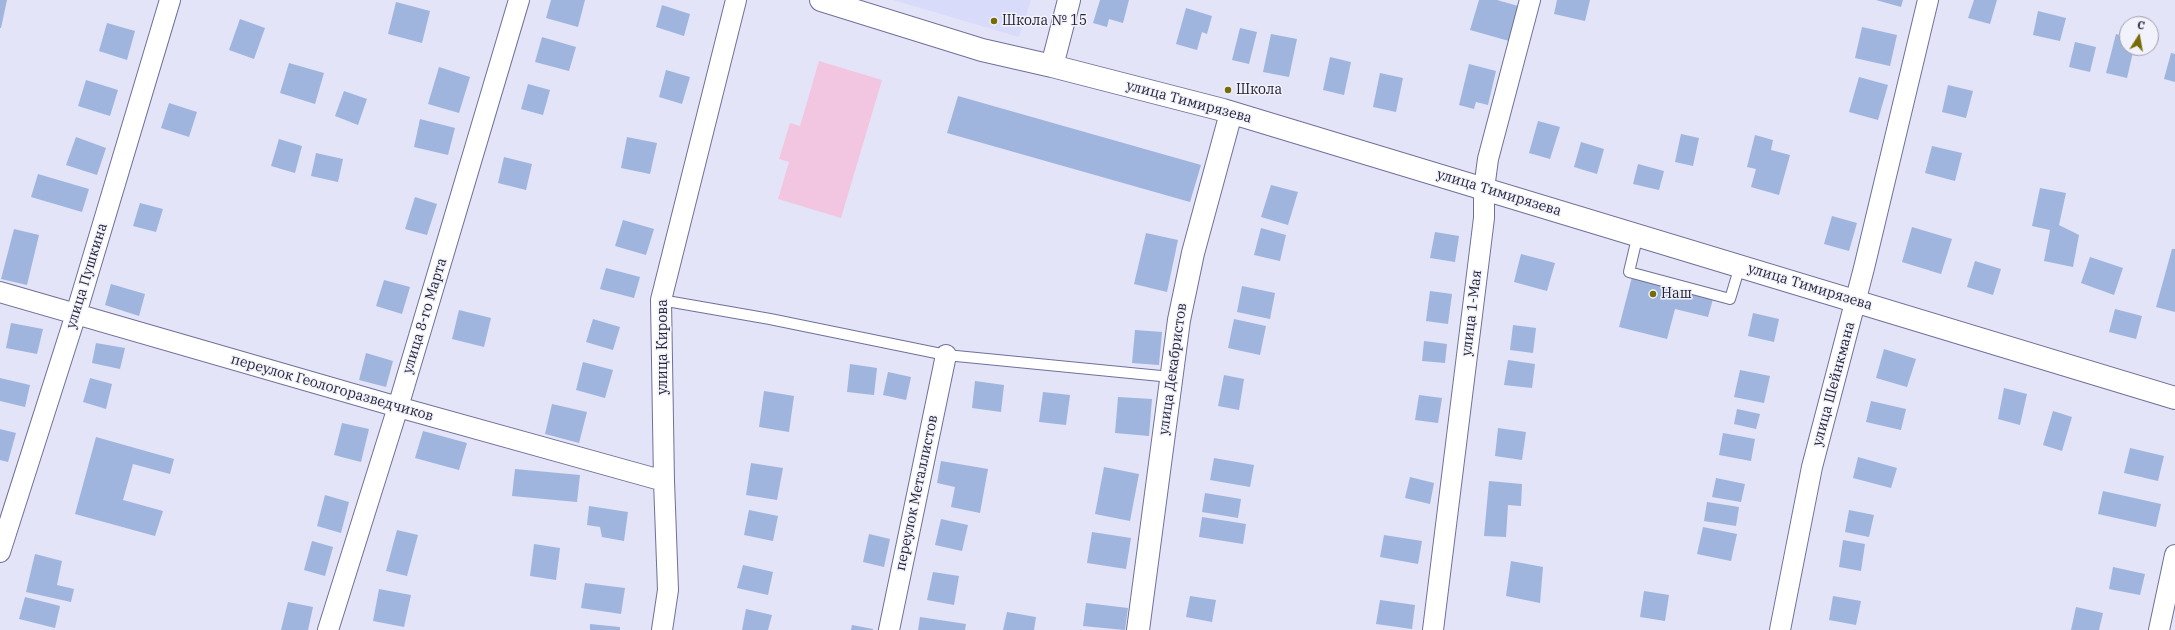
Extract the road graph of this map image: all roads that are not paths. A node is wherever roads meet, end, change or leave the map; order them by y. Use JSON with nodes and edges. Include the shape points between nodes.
{"nodes":[{"id":1,"x":170,"y":0,"type":"edge"},
{"id":2,"x":519,"y":0,"type":"edge"},
{"id":3,"x":736,"y":0,"type":"edge"},
{"id":4,"x":821,"y":0,"type":"edge"},
{"id":5,"x":1069,"y":0,"type":"edge"},
{"id":6,"x":1530,"y":0,"type":"edge"},
{"id":7,"x":1928,"y":0,"type":"edge"},
{"id":8,"x":1052,"y":66,"type":"junction"},
{"id":9,"x":1231,"y":113,"type":"junction"},
{"id":10,"x":1484,"y":189,"type":"junction"},
{"id":11,"x":1638,"y":234,"type":"junction"},
{"id":12,"x":1740,"y":266,"type":"junction"},
{"id":13,"x":0,"y":292,"type":"edge"},
{"id":14,"x":661,"y":300,"type":"junction"},
{"id":15,"x":1856,"y":301,"type":"junction"},
{"id":16,"x":76,"y":314,"type":"junction"},
{"id":17,"x":946,"y":355,"type":"junction"},
{"id":18,"x":1171,"y":378,"type":"junction"},
{"id":19,"x":2175,"y":398,"type":"edge"},
{"id":20,"x":398,"y":407,"type":"junction"},
{"id":21,"x":664,"y":481,"type":"junction"},
{"id":22,"x":0,"y":552,"type":"edge"},
{"id":23,"x":2175,"y":555,"type":"edge"},
{"id":24,"x":328,"y":630,"type":"edge"},
{"id":25,"x":662,"y":630,"type":"edge"},
{"id":26,"x":889,"y":630,"type":"edge"},
{"id":27,"x":1138,"y":630,"type":"edge"},
{"id":28,"x":1433,"y":630,"type":"edge"},
{"id":29,"x":1780,"y":630,"type":"edge"},
{"id":30,"x":2159,"y":630,"type":"edge"}],
"edges":[{"from":1,"to":16,"type":"street","name":"улица Пушкина"},
{"from":2,"to":20,"type":"street","name":"улица 8-го Марта"},
{"from":3,"to":14,"type":"street","name":"улица Кирова"},
{"from":4,"to":8,"type":"main road","name":"улица Тимирязева","via":[[982,50]]},
{"from":5,"to":8,"type":"main road"},
{"from":6,"to":10,"type":"street","name":"улица 1-Мая","via":[[1488,158]]},
{"from":7,"to":15,"type":"street","name":"улица Шейнкмана"},
{"from":8,"to":9,"type":"main road","name":"улица Тимирязева"},
{"from":9,"to":10,"type":"main road","name":"улица Тимирязева"},
{"from":9,"to":18,"type":"main road","name":"улица Декабристов","via":[[1193,254],[1179,320]]},
{"from":10,"to":11,"type":"main road","name":"улица Тимирязева"},
{"from":10,"to":28,"type":"street","name":"улица 1-Мая","via":[[1484,218]]},
{"from":11,"to":12,"type":"main road","name":"улица Тимирязева"},
{"from":11,"to":12,"type":"lane","via":[[1629,272],[1730,299]]},
{"from":12,"to":15,"type":"main road","name":"улица Тимирязева"},
{"from":13,"to":16,"type":"street","name":"переулок Геологоразведчиков"},
{"from":14,"to":17,"type":"lane"},
{"from":14,"to":21,"type":"street","name":"улица Кирова"},
{"from":15,"to":19,"type":"main road","name":"улица Тимирязева"},
{"from":15,"to":29,"type":"street","name":"улица Шейнкмана","via":[[1812,467]]},
{"from":16,"to":20,"type":"street","name":"переулок Геологоразведчиков"},
{"from":16,"to":22,"type":"street","name":"улица Пушкина"},
{"from":17,"to":18,"type":"lane"},
{"from":17,"to":26,"type":"street","name":"переулок Металлистов"},
{"from":18,"to":27,"type":"main road","name":"улица Декабристов"},
{"from":20,"to":21,"type":"street","name":"переулок Геологоразведчиков"},
{"from":20,"to":24,"type":"street","name":"улица 8-го Марта"},
{"from":21,"to":25,"type":"street","name":"улица Кирова","via":[[668,590]]},
{"from":23,"to":30,"type":"street"}]}
